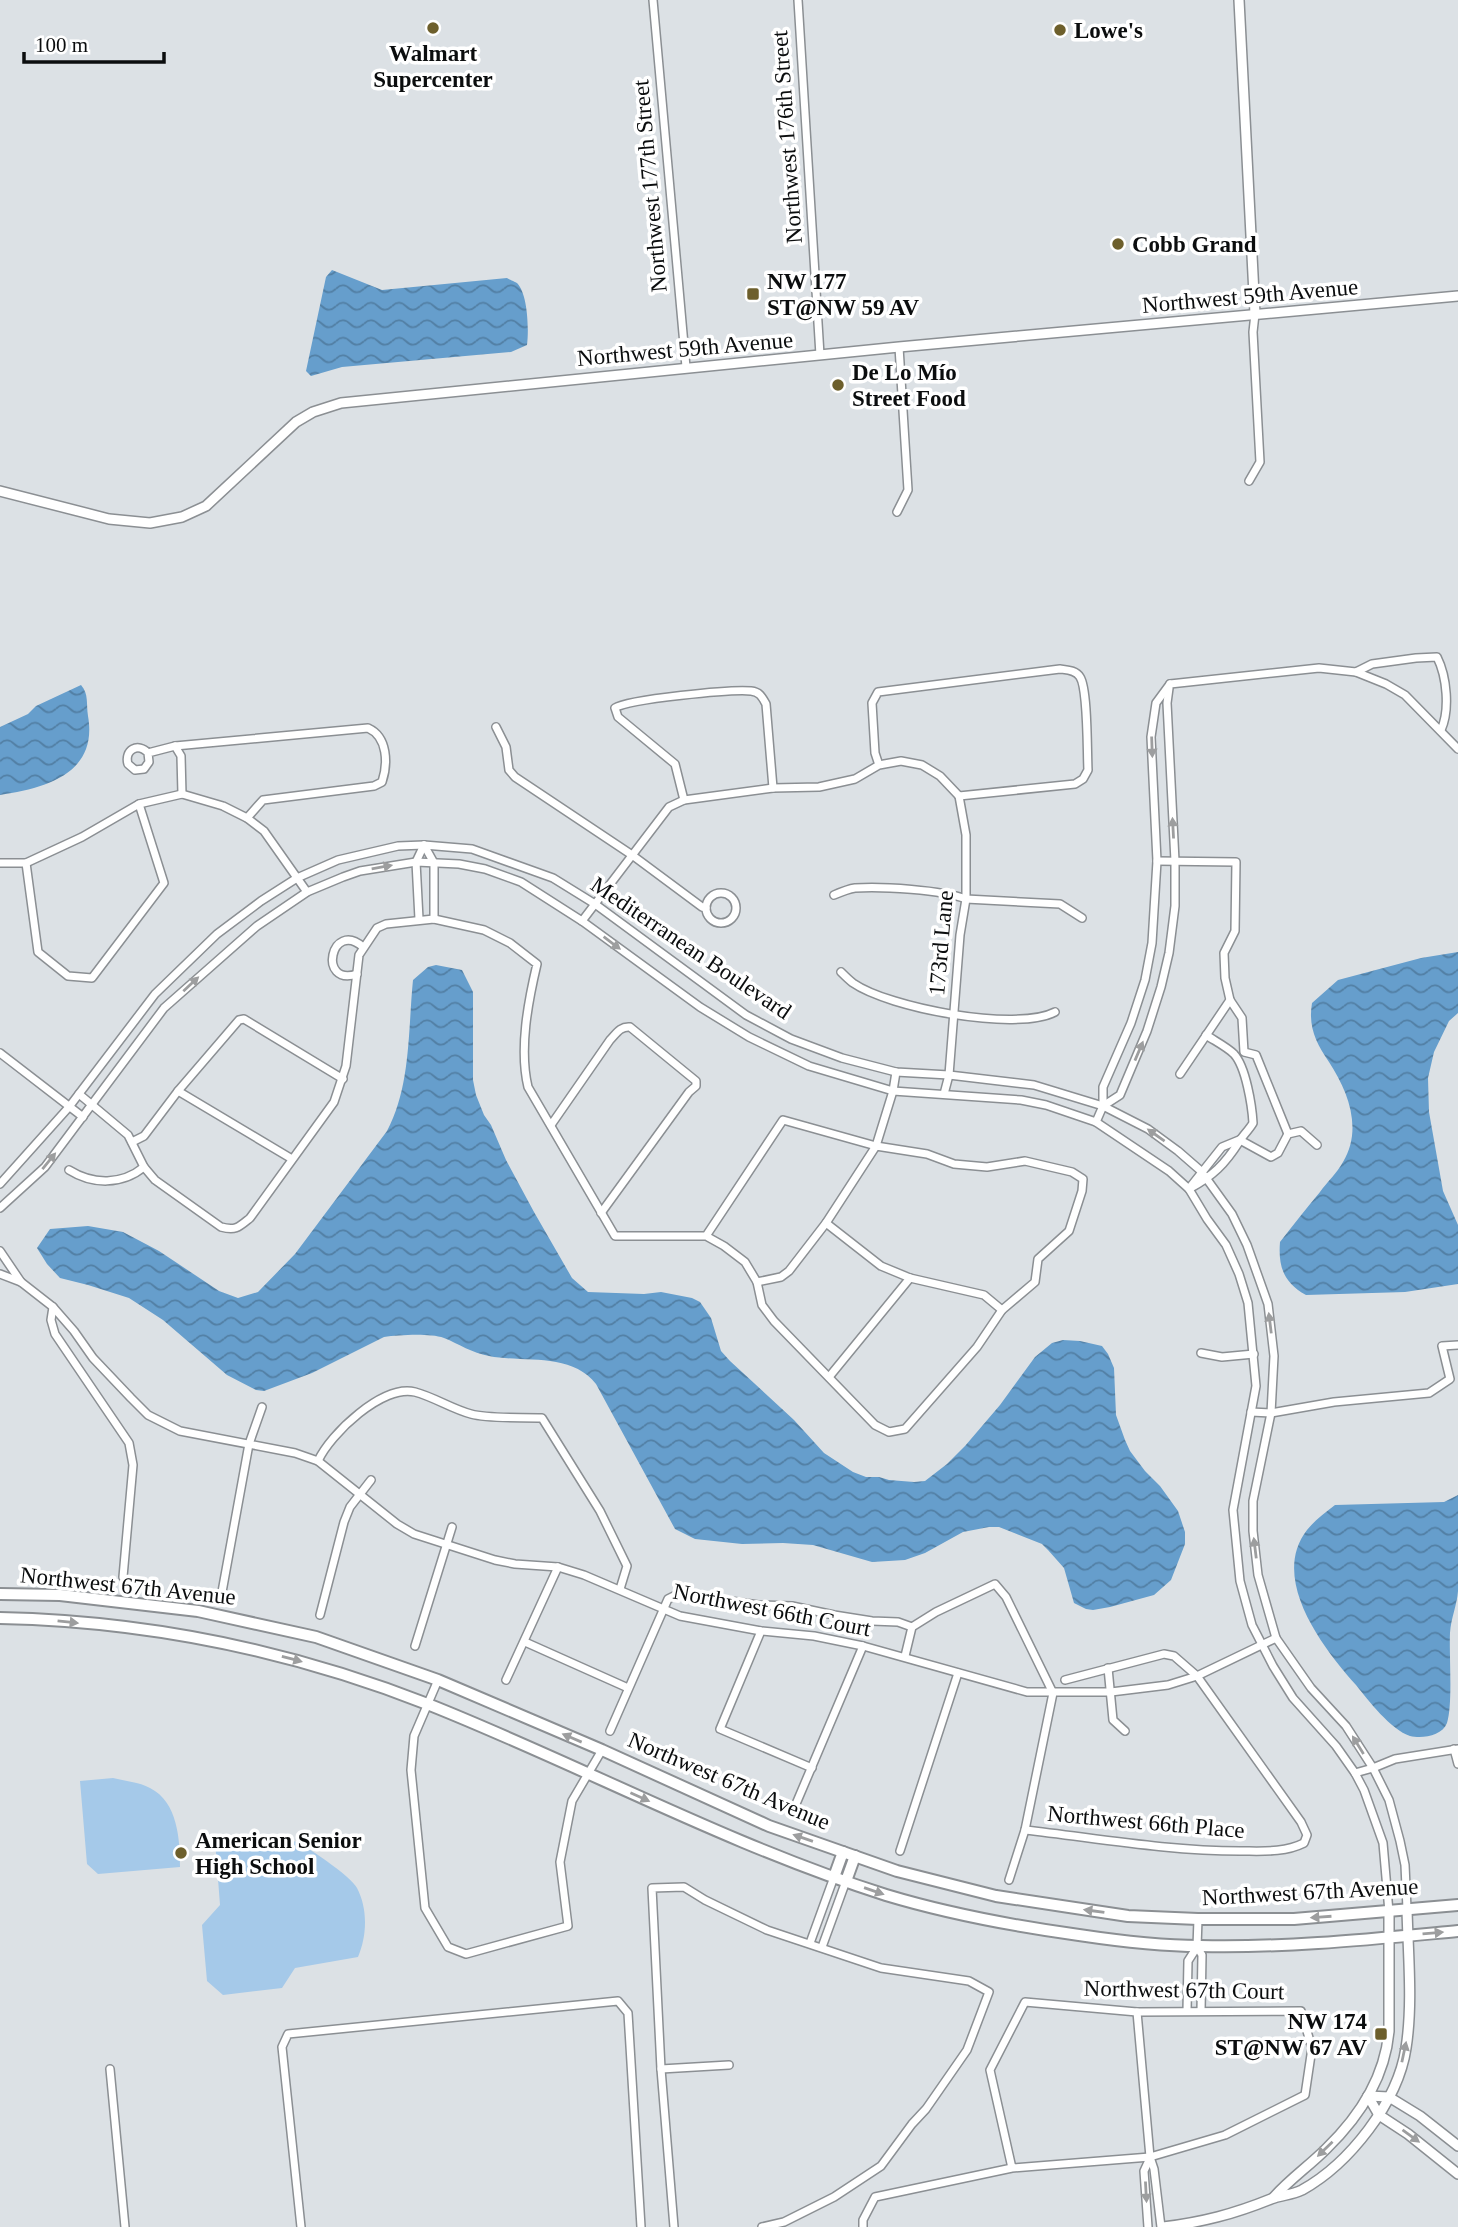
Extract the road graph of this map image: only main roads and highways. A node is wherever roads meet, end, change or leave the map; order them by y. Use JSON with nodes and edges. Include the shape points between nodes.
{"nodes":[{"id":1,"x":0,"y":1594,"type":"edge"},
{"id":2,"x":0,"y":1618,"type":"edge"},
{"id":3,"x":843,"y":1852,"type":"junction"},
{"id":4,"x":855,"y":1856,"type":"junction"},
{"id":5,"x":834,"y":1877,"type":"junction"},
{"id":6,"x":846,"y":1881,"type":"junction"},
{"id":7,"x":1458,"y":1905,"type":"edge"},
{"id":8,"x":1458,"y":1931,"type":"edge"}],
"edges":[{"from":3,"to":1,"type":"main road","name":"Northwest 67th Avenue","one_way":true,"via":[[769,1826],[438,1680],[316,1637],[198,1611],[60,1595]]},
{"from":2,"to":5,"type":"main road","name":"Northwest 67th Avenue","one_way":true,"via":[[190,1636],[317,1666],[428,1704]]},
{"from":3,"to":4,"type":"main road","name":"Northwest 67th Avenue"},
{"from":3,"to":5,"type":"main road"},
{"from":4,"to":6,"type":"main road"},
{"from":7,"to":4,"type":"main road","name":"Northwest 67th Avenue","one_way":true,"via":[[1294,1919],[1128,1916],[996,1896]]},
{"from":5,"to":6,"type":"main road","name":"Northwest 67th Avenue"},
{"from":6,"to":8,"type":"main road","name":"Northwest 67th Avenue","one_way":true,"via":[[989,1921],[1124,1941],[1198,1947],[1294,1945]]}]}
